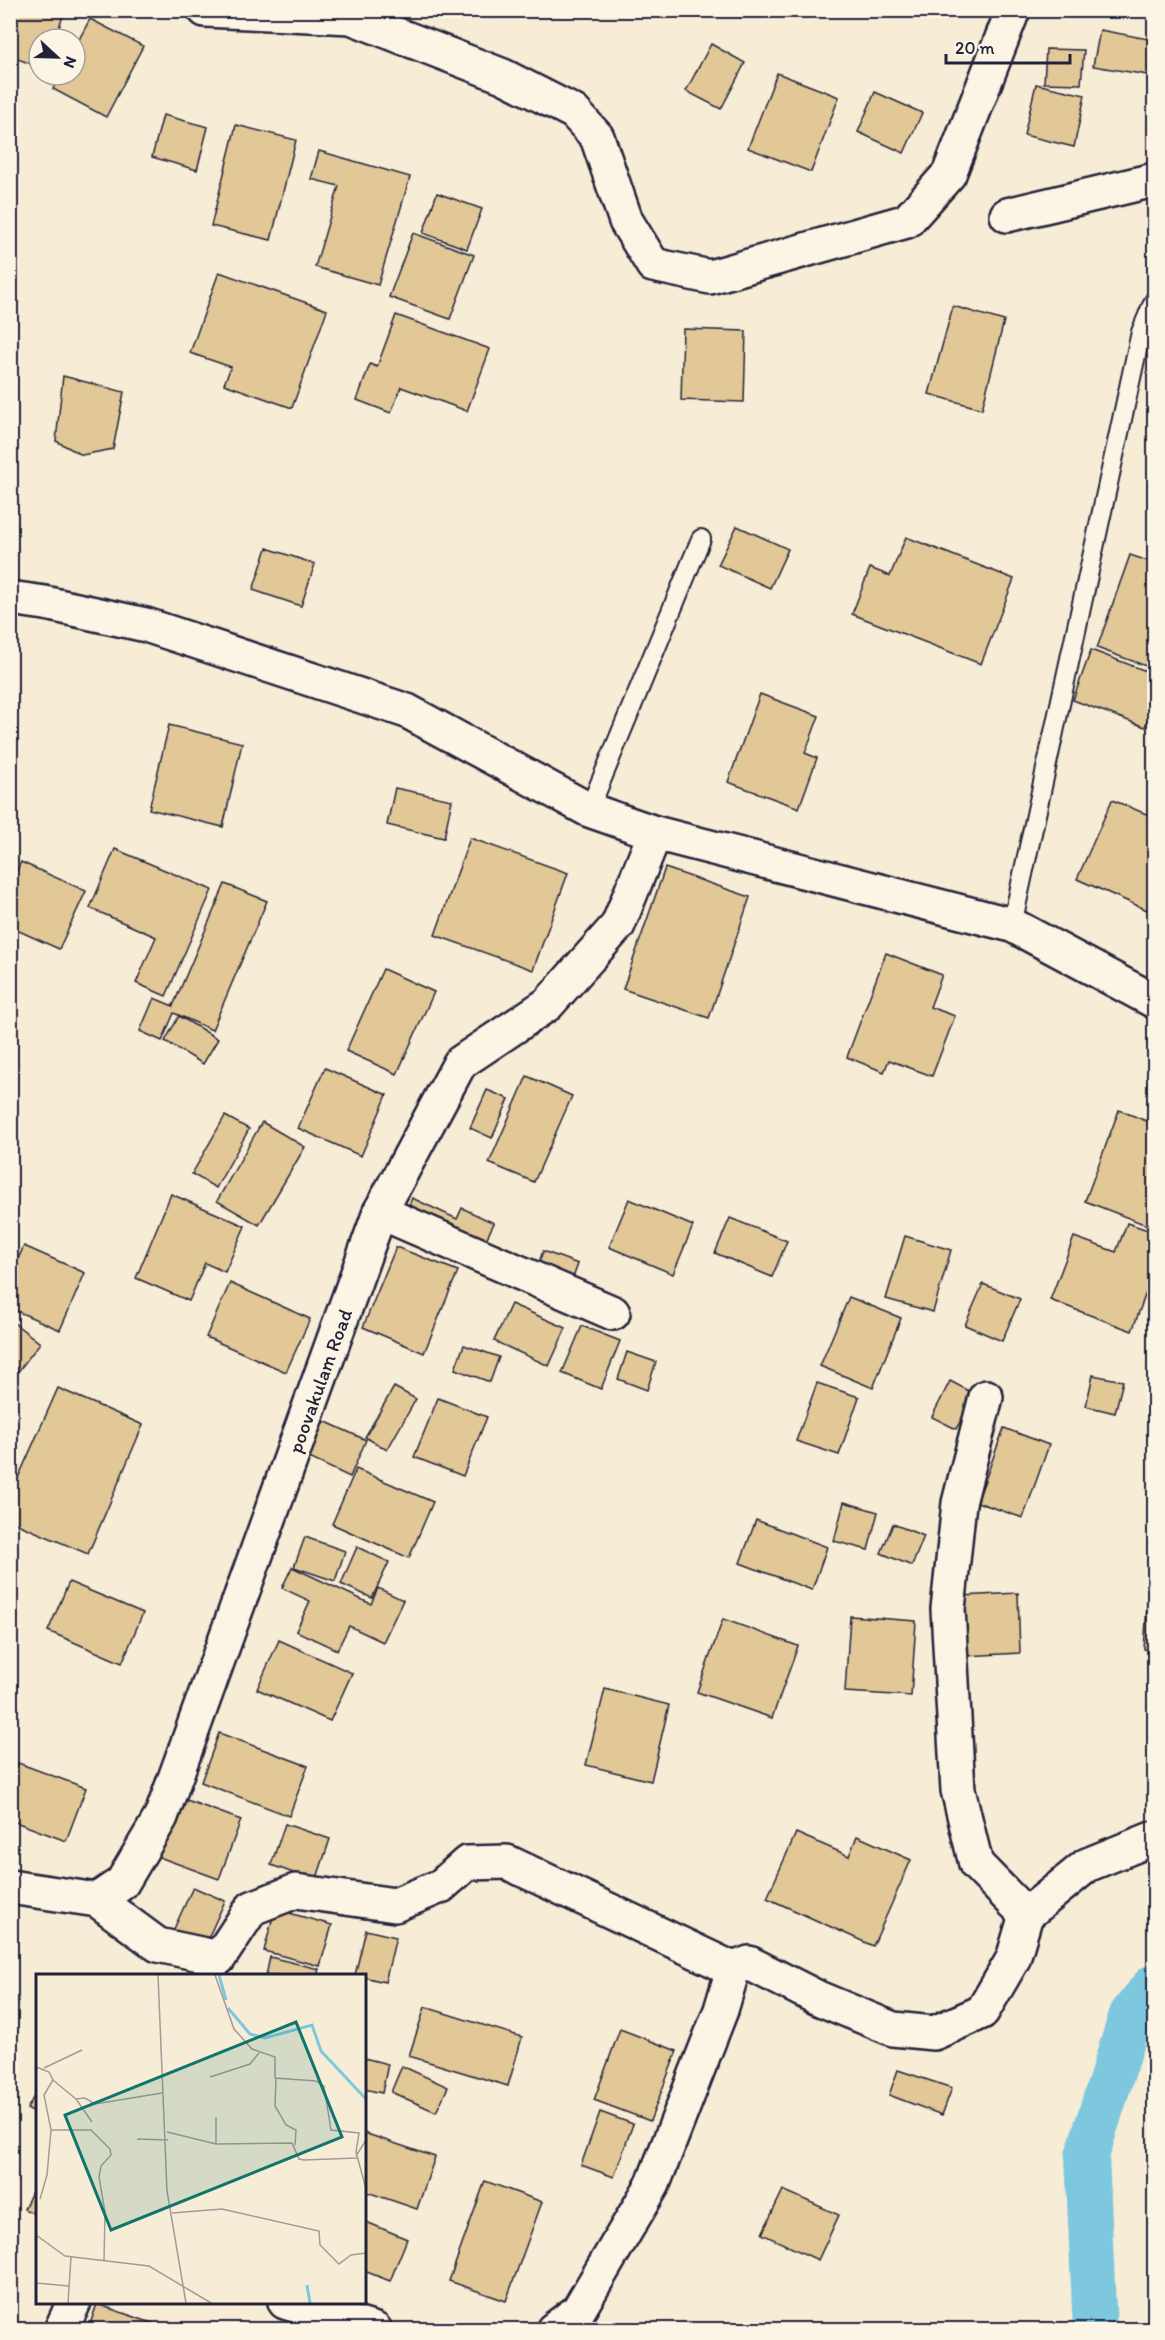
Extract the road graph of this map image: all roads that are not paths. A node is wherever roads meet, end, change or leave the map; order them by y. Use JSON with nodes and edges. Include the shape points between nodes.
{"nodes":[{"id":1,"x":205,"y":10,"type":"edge"},
{"id":2,"x":1013,"y":10,"type":"edge"},
{"id":3,"x":1155,"y":180,"type":"edge"},
{"id":4,"x":1007,"y":215,"type":"dead end"},
{"id":5,"x":1155,"y":301,"type":"edge"},
{"id":6,"x":701,"y":539,"type":"dead end"},
{"id":7,"x":10,"y":598,"type":"edge"},
{"id":8,"x":589,"y":810,"type":"junction"},
{"id":9,"x":655,"y":833,"type":"junction"},
{"id":10,"x":1012,"y":925,"type":"junction"},
{"id":11,"x":1155,"y":1000,"type":"edge"},
{"id":12,"x":380,"y":1212,"type":"junction"},
{"id":13,"x":613,"y":1313,"type":"dead end"},
{"id":14,"x":986,"y":1397,"type":"dead end"},
{"id":15,"x":1155,"y":1838,"type":"edge"},
{"id":16,"x":10,"y":1887,"type":"edge"},
{"id":17,"x":97,"y":1900,"type":"junction"},
{"id":18,"x":1026,"y":1915,"type":"junction"},
{"id":19,"x":733,"y":1969,"type":"junction"},
{"id":20,"x":73,"y":2304,"type":"edge"},
{"id":21,"x":291,"y":2304,"type":"edge"},
{"id":22,"x":61,"y":2330,"type":"edge"},
{"id":23,"x":375,"y":2330,"type":"edge"},
{"id":24,"x":554,"y":2330,"type":"edge"}],
"edges":[{"from":1,"to":2,"type":"street","via":[[351,17],[503,76],[574,112],[597,137],[626,221],[653,265],[710,277],[907,221],[949,174]]},
{"from":3,"to":4,"type":"street"},
{"from":5,"to":10,"type":"lane","via":[[1141,332]]},
{"from":6,"to":8,"type":"lane"},
{"from":7,"to":8,"type":"street","via":[[146,625],[407,711]]},
{"from":8,"to":9,"type":"street"},
{"from":9,"to":10,"type":"street"},
{"from":9,"to":12,"type":"street","name":"poovakulam Road","via":[[618,925],[548,1004],[460,1063]]},
{"from":10,"to":11,"type":"street"},
{"from":12,"to":13,"type":"street"},
{"from":12,"to":17,"type":"street","name":"poovakulam Road","via":[[161,1817],[122,1883]]},
{"from":14,"to":18,"type":"street","via":[[959,1503],[948,1609],[958,1790],[976,1864]]},
{"from":15,"to":18,"type":"street","via":[[1087,1865]]},
{"from":16,"to":17,"type":"street"},
{"from":17,"to":19,"type":"street","via":[[158,1945],[219,1958],[252,1908],[296,1891],[395,1905],[441,1886],[468,1863],[507,1862]]},
{"from":18,"to":19,"type":"street","via":[[1013,1959],[982,2012],[934,2033],[893,2029],[818,1998],[749,1963]]},
{"from":19,"to":24,"type":"street","via":[[721,2010],[653,2184],[578,2311]]},
{"from":20,"to":22,"type":"street"},
{"from":21,"to":23,"type":"street"}]}
